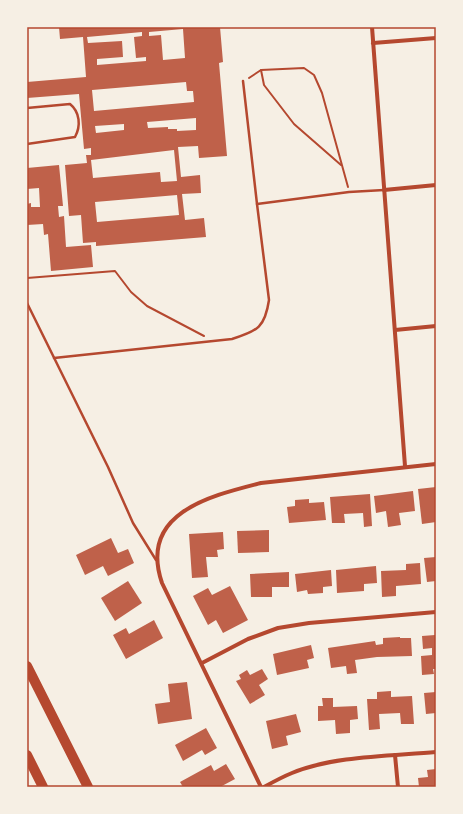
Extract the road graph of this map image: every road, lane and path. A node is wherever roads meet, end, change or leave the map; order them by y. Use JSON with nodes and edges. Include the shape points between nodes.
{"nodes":[{"id":1,"x":372,"y":27,"type":"edge"},
{"id":2,"x":436,"y":38,"type":"edge"},
{"id":3,"x":374,"y":43,"type":"junction"},
{"id":4,"x":260,"y":70,"type":"junction"},
{"id":5,"x":243,"y":81,"type":"joint"},
{"id":6,"x":27,"y":108,"type":"edge"},
{"id":7,"x":27,"y":144,"type":"edge"},
{"id":8,"x":342,"y":166,"type":"junction"},
{"id":9,"x":436,"y":185,"type":"edge"},
{"id":10,"x":384,"y":190,"type":"junction"},
{"id":11,"x":349,"y":192,"type":"junction"},
{"id":12,"x":257,"y":204,"type":"junction"},
{"id":13,"x":27,"y":278,"type":"edge"},
{"id":14,"x":27,"y":303,"type":"edge"},
{"id":15,"x":436,"y":326,"type":"edge"},
{"id":16,"x":395,"y":330,"type":"junction"},
{"id":17,"x":213,"y":341,"type":"junction"},
{"id":18,"x":54,"y":358,"type":"junction"},
{"id":19,"x":436,"y":464,"type":"edge"},
{"id":20,"x":405,"y":466,"type":"junction"},
{"id":21,"x":156,"y":560,"type":"junction"},
{"id":22,"x":436,"y":612,"type":"edge"},
{"id":23,"x":202,"y":663,"type":"junction"},
{"id":24,"x":27,"y":666,"type":"edge"},
{"id":25,"x":436,"y":752,"type":"edge"},
{"id":26,"x":27,"y":756,"type":"edge"},
{"id":27,"x":395,"y":756,"type":"junction"},
{"id":28,"x":43,"y":787,"type":"edge"},
{"id":29,"x":88,"y":787,"type":"edge"},
{"id":30,"x":263,"y":787,"type":"edge"},
{"id":31,"x":398,"y":787,"type":"edge"}],
"edges":[{"from":1,"to":3,"type":"street"},
{"from":2,"to":3,"type":"street"},
{"from":3,"to":10,"type":"street"},
{"from":4,"to":5,"type":"path"},
{"from":4,"to":8,"type":"path","via":[[264,85],[294,124]]},
{"from":4,"to":8,"type":"path","via":[[304,68],[314,75],[322,93]]},
{"from":5,"to":12,"type":"lane"},
{"from":6,"to":7,"type":"lane","via":[[70,104],[76,109],[79,118],[79,131],[75,137]]},
{"from":8,"to":11,"type":"path"},
{"from":9,"to":10,"type":"street"},
{"from":10,"to":11,"type":"lane"},
{"from":10,"to":16,"type":"street"},
{"from":11,"to":12,"type":"lane"},
{"from":12,"to":17,"type":"lane","via":[[269,300],[266,315],[261,325],[251,333]]},
{"from":13,"to":17,"type":"path","via":[[115,271],[131,292],[147,306]]},
{"from":14,"to":18,"type":"lane"},
{"from":15,"to":16,"type":"street"},
{"from":16,"to":20,"type":"street"},
{"from":17,"to":18,"type":"lane"},
{"from":18,"to":21,"type":"lane","via":[[133,523]]},
{"from":19,"to":20,"type":"street"},
{"from":20,"to":21,"type":"street","via":[[261,483],[216,495],[174,517],[162,535]]},
{"from":21,"to":23,"type":"street","via":[[162,583]]},
{"from":22,"to":23,"type":"street","via":[[278,628],[248,639]]},
{"from":23,"to":30,"type":"street"},
{"from":24,"to":29,"type":"highway"},
{"from":25,"to":27,"type":"street"},
{"from":26,"to":28,"type":"highway"},
{"from":27,"to":30,"type":"street","via":[[313,767],[292,773]]},
{"from":27,"to":31,"type":"street"}]}
